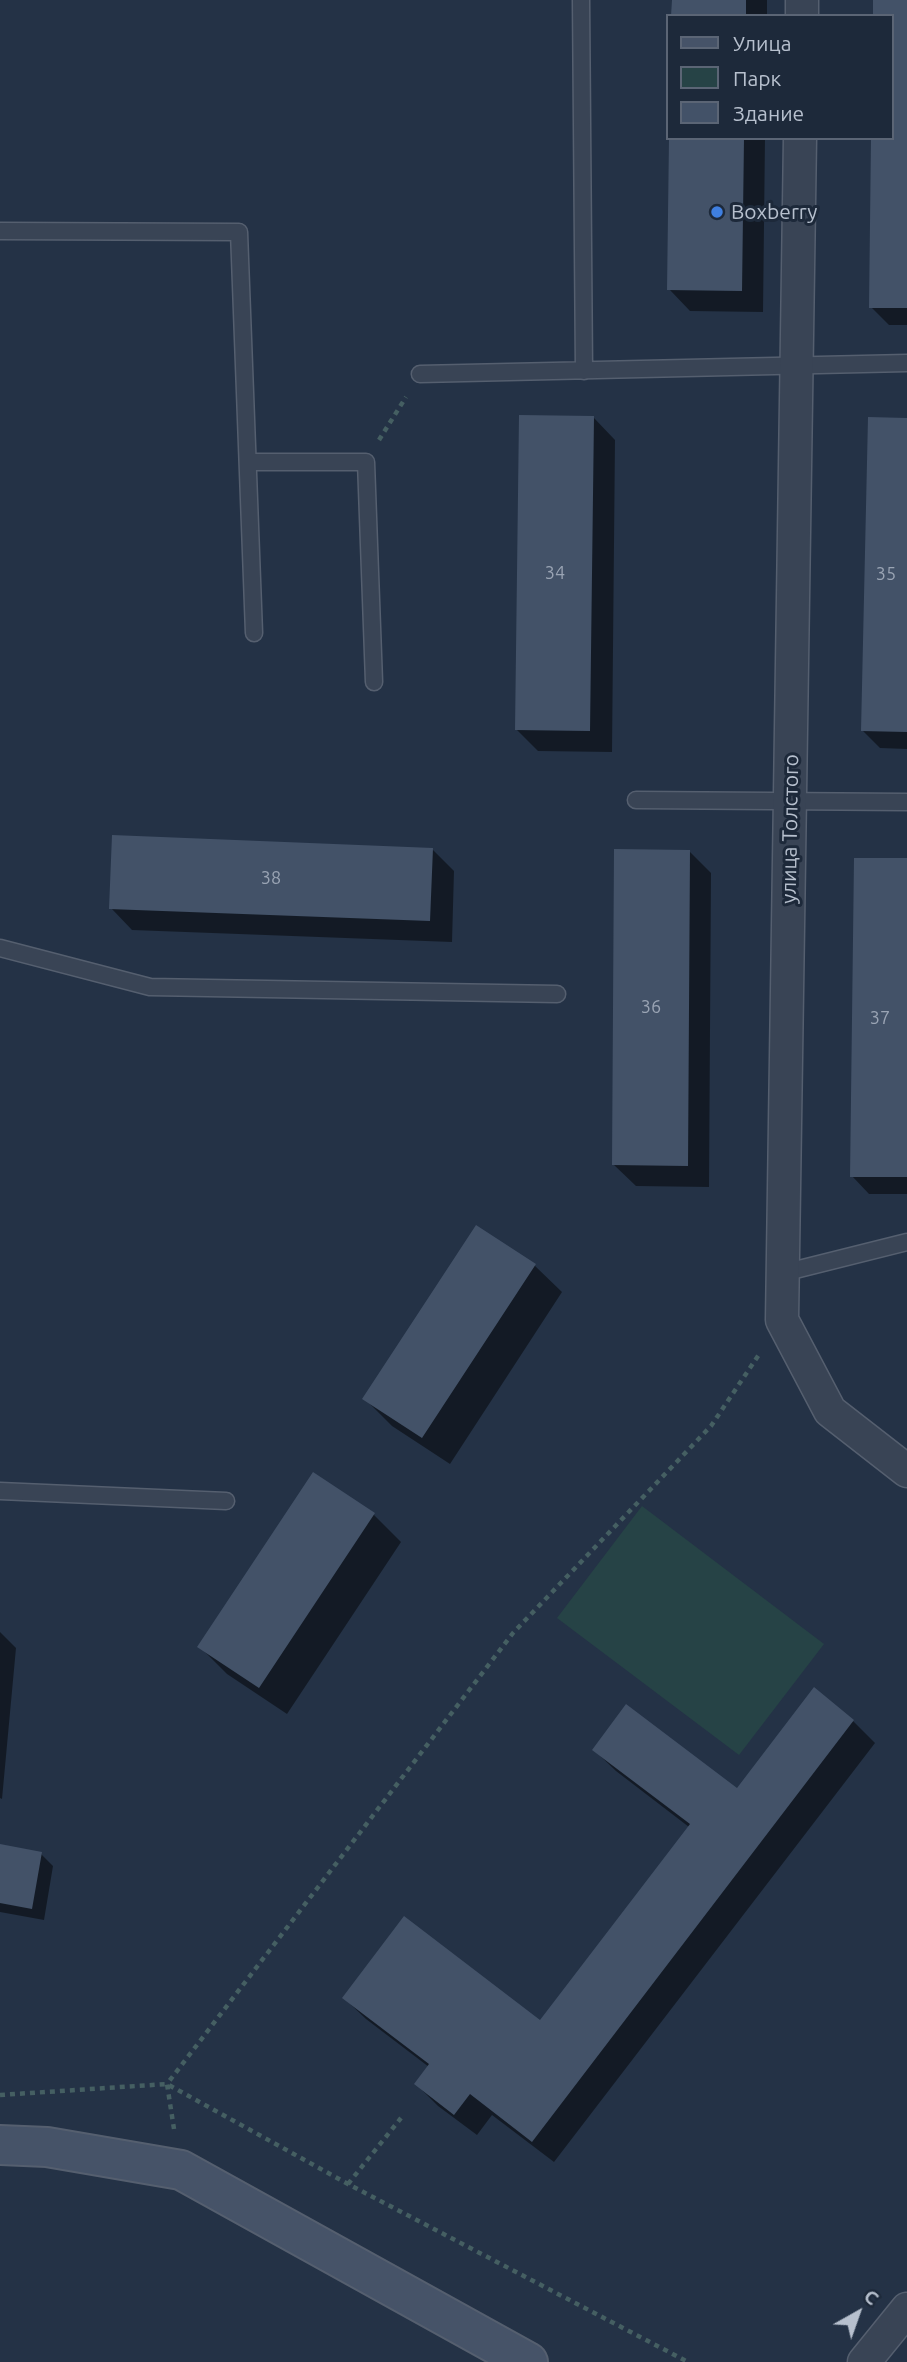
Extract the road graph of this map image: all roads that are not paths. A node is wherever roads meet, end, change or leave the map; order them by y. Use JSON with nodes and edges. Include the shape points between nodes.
{"nodes":[{"id":1,"x":581,"y":0,"type":"edge"},
{"id":2,"x":800,"y":140,"type":"edge"},
{"id":3,"x":0,"y":230,"type":"edge"},
{"id":4,"x":907,"y":363,"type":"edge"},
{"id":5,"x":797,"y":366,"type":"junction"},
{"id":6,"x":584,"y":371,"type":"junction"},
{"id":7,"x":420,"y":374,"type":"road end"},
{"id":8,"x":248,"y":462,"type":"junction"},
{"id":9,"x":254,"y":633,"type":"dead end"},
{"id":10,"x":374,"y":682,"type":"dead end"},
{"id":11,"x":636,"y":800,"type":"dead end"},
{"id":12,"x":790,"y":801,"type":"junction"},
{"id":13,"x":907,"y":802,"type":"edge"},
{"id":14,"x":0,"y":948,"type":"edge"},
{"id":15,"x":557,"y":993,"type":"dead end"},
{"id":16,"x":907,"y":1242,"type":"edge"},
{"id":17,"x":783,"y":1273,"type":"junction"},
{"id":18,"x":907,"y":1471,"type":"edge"},
{"id":19,"x":0,"y":1491,"type":"edge"},
{"id":20,"x":226,"y":1501,"type":"dead end"},
{"id":21,"x":0,"y":2144,"type":"edge"},
{"id":22,"x":907,"y":2309,"type":"edge"},
{"id":23,"x":528,"y":2362,"type":"edge"},
{"id":24,"x":864,"y":2362,"type":"edge"}],
"edges":[{"from":1,"to":6,"type":"lane"},
{"from":2,"to":5,"type":"street","name":"улица Толстого"},
{"from":3,"to":8,"type":"lane","via":[[239,232]]},
{"from":4,"to":5,"type":"lane"},
{"from":5,"to":6,"type":"lane"},
{"from":5,"to":12,"type":"street","name":"улица Толстого"},
{"from":6,"to":7,"type":"lane"},
{"from":8,"to":9,"type":"lane"},
{"from":8,"to":10,"type":"lane","via":[[366,462]]},
{"from":11,"to":12,"type":"lane"},
{"from":12,"to":13,"type":"lane"},
{"from":12,"to":17,"type":"street","name":"улица Толстого"},
{"from":14,"to":15,"type":"lane","via":[[150,987]]},
{"from":16,"to":17,"type":"lane"},
{"from":17,"to":18,"type":"street","name":"улица Толстого","via":[[782,1320],[830,1411]]},
{"from":19,"to":20,"type":"lane"},
{"from":21,"to":23,"type":"main road","via":[[47,2147],[181,2170]]},
{"from":22,"to":24,"type":"street"}]}
